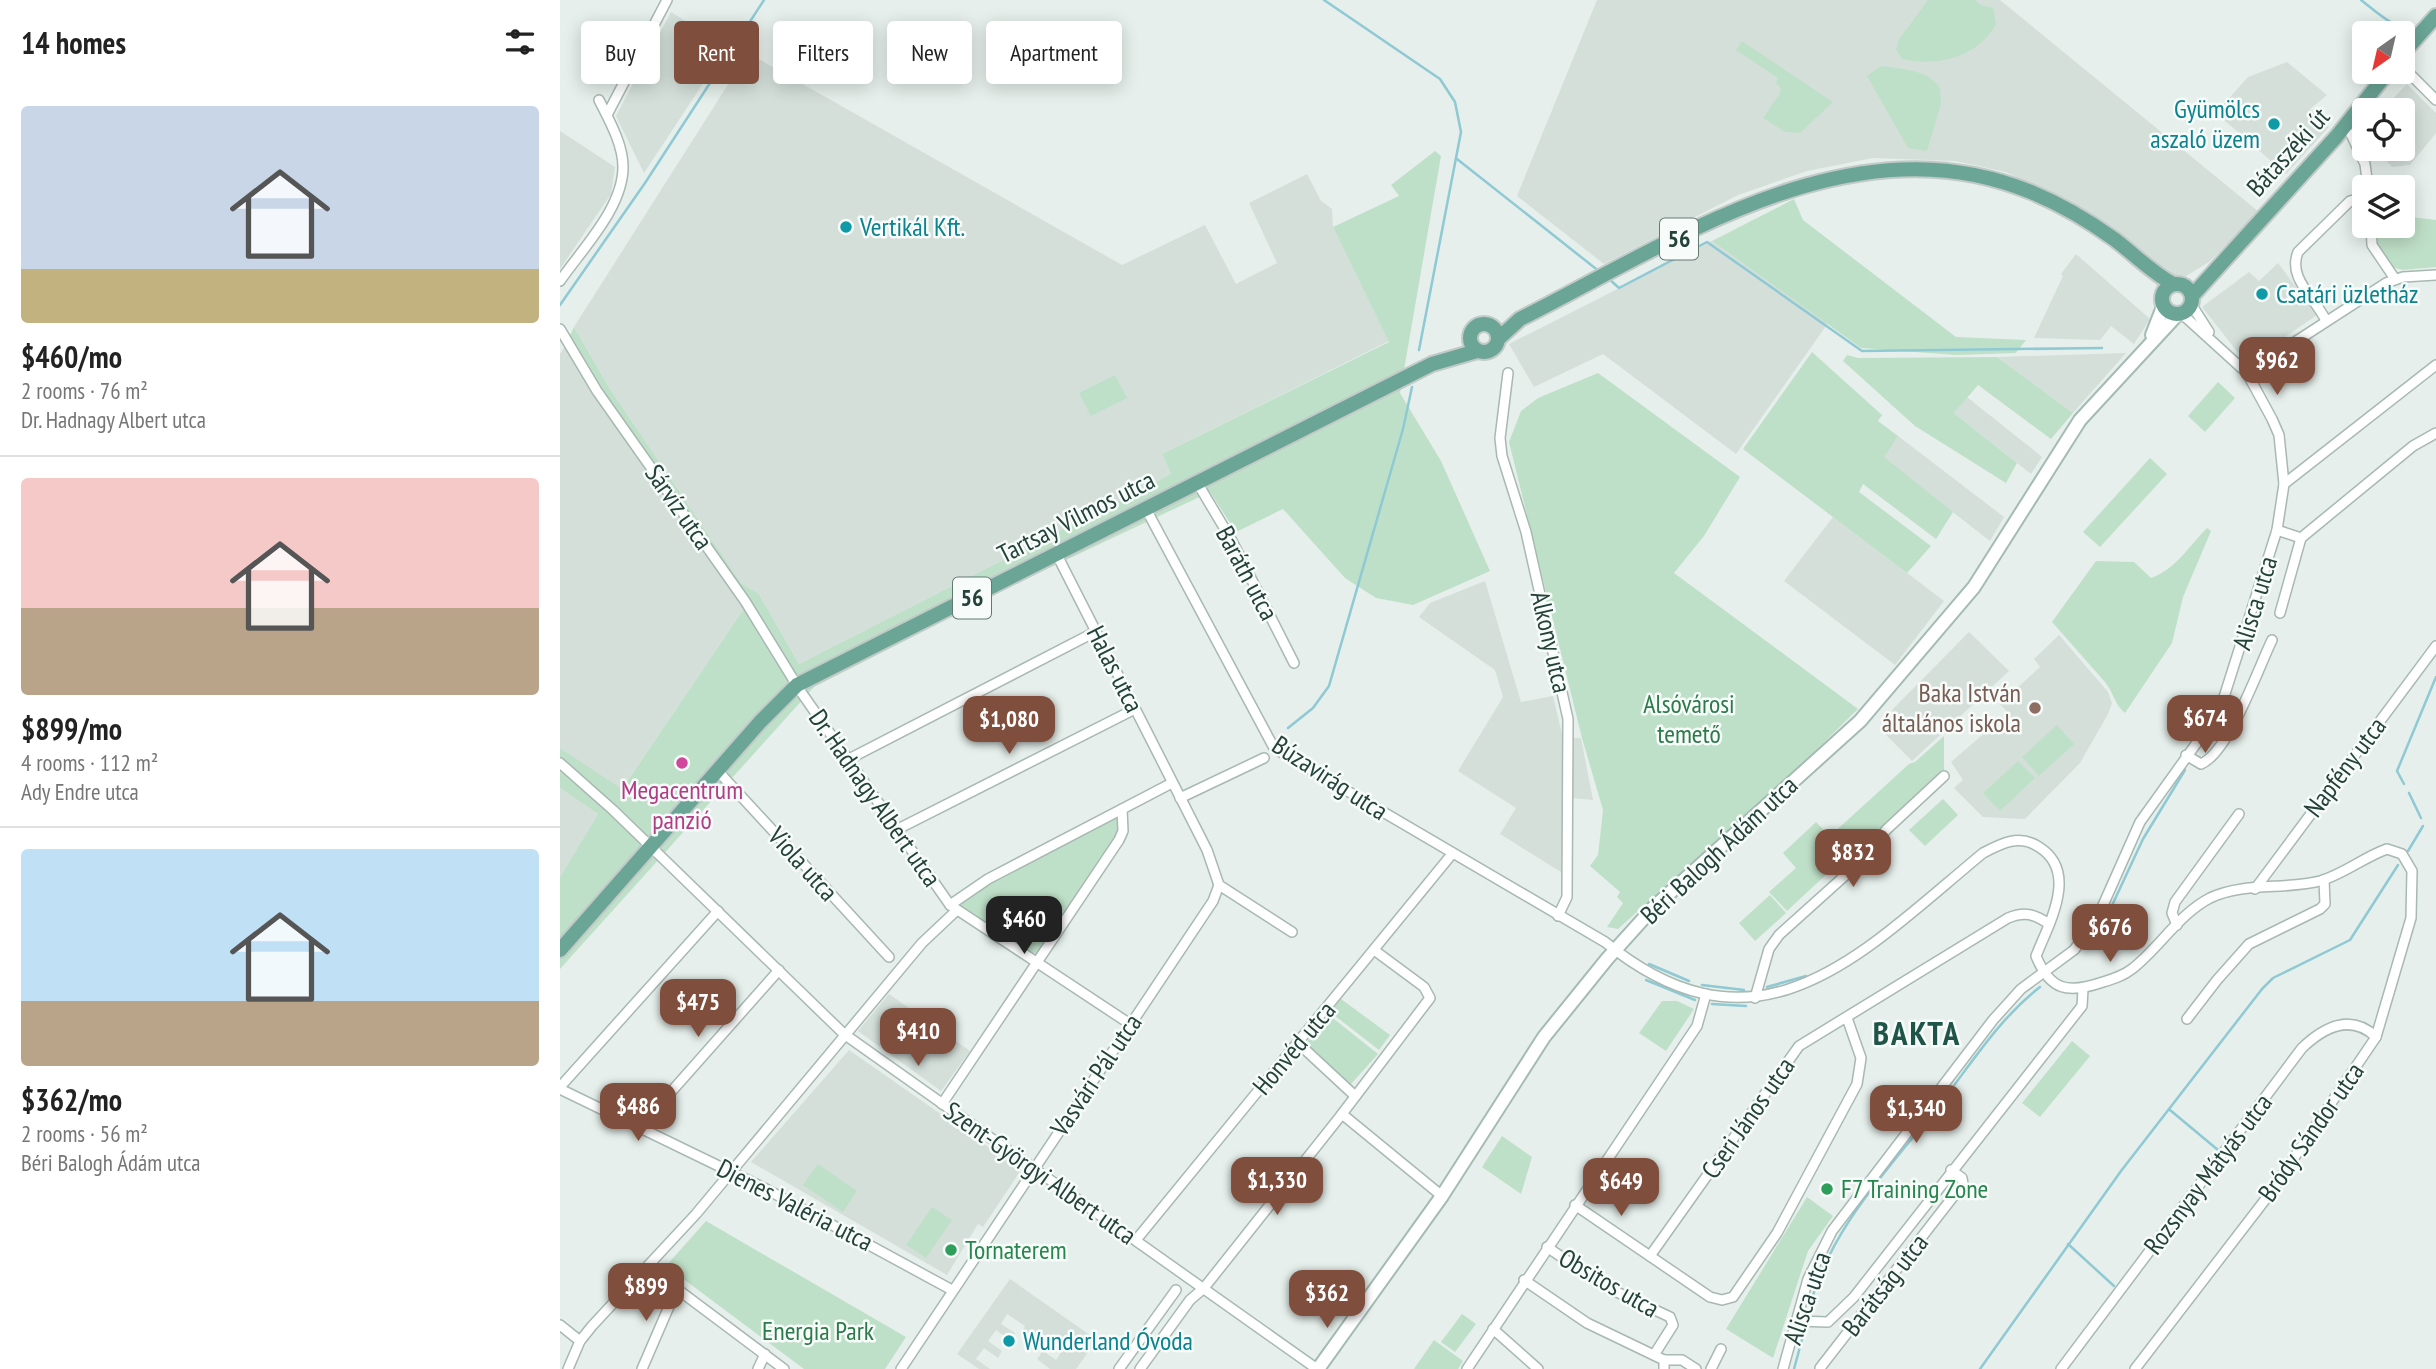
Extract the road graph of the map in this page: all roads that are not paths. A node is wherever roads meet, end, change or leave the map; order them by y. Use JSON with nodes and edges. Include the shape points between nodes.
{"nodes":[{"id":1,"x":667,"y":0,"type":"edge"},
{"id":2,"x":2436,"y":16,"type":"edge"},
{"id":3,"x":2415,"y":40,"type":"edge"},
{"id":4,"x":2415,"y":79,"type":"edge"},
{"id":5,"x":2378,"y":84,"type":"edge"},
{"id":6,"x":599,"y":100,"type":"dead end"},
{"id":7,"x":2436,"y":100,"type":"edge"},
{"id":8,"x":607,"y":115,"type":"junction"},
{"id":9,"x":2351,"y":134,"type":"dead end"},
{"id":10,"x":2366,"y":175,"type":"edge"},
{"id":11,"x":2352,"y":200,"type":"edge"},
{"id":12,"x":2372,"y":238,"type":"edge"},
{"id":13,"x":2139,"y":260,"type":"junction"},
{"id":14,"x":2220,"y":262,"type":"junction"},
{"id":15,"x":2436,"y":275,"type":"edge"},
{"id":16,"x":2395,"y":279,"type":"junction"},
{"id":17,"x":560,"y":281,"type":"edge"},
{"id":18,"x":2177,"y":284,"type":"junction"},
{"id":19,"x":2162,"y":302,"type":"junction"},
{"id":20,"x":2186,"y":307,"type":"junction"},
{"id":21,"x":1520,"y":320,"type":"junction"},
{"id":22,"x":2326,"y":321,"type":"junction"},
{"id":23,"x":1488,"y":325,"type":"junction"},
{"id":24,"x":560,"y":329,"type":"edge"},
{"id":25,"x":1470,"y":335,"type":"junction"},
{"id":26,"x":1498,"y":339,"type":"junction"},
{"id":27,"x":1477,"y":351,"type":"junction"},
{"id":28,"x":2144,"y":351,"type":"junction"},
{"id":29,"x":1432,"y":364,"type":"junction"},
{"id":30,"x":2436,"y":365,"type":"edge"},
{"id":31,"x":1508,"y":373,"type":"dead end"},
{"id":32,"x":2247,"y":373,"type":"junction"},
{"id":33,"x":2436,"y":433,"type":"edge"},
{"id":34,"x":1198,"y":484,"type":"junction"},
{"id":35,"x":2284,"y":484,"type":"junction"},
{"id":36,"x":1146,"y":509,"type":"junction"},
{"id":37,"x":2277,"y":530,"type":"junction"},
{"id":38,"x":2301,"y":538,"type":"junction"},
{"id":39,"x":1057,"y":555,"type":"junction"},
{"id":40,"x":2280,"y":613,"type":"dead end"},
{"id":41,"x":1096,"y":632,"type":"junction"},
{"id":42,"x":2272,"y":640,"type":"dead end"},
{"id":43,"x":2436,"y":646,"type":"edge"},
{"id":44,"x":1294,"y":663,"type":"dead end"},
{"id":45,"x":797,"y":685,"type":"junction"},
{"id":46,"x":1135,"y":709,"type":"junction"},
{"id":47,"x":2186,"y":755,"type":"junction"},
{"id":48,"x":1264,"y":758,"type":"dead end"},
{"id":49,"x":847,"y":760,"type":"junction"},
{"id":50,"x":560,"y":763,"type":"edge"},
{"id":51,"x":717,"y":770,"type":"junction"},
{"id":52,"x":1944,"y":776,"type":"dead end"},
{"id":53,"x":1172,"y":783,"type":"junction"},
{"id":54,"x":1180,"y":798,"type":"junction"},
{"id":55,"x":1122,"y":809,"type":"junction"},
{"id":56,"x":2239,"y":814,"type":"dead end"},
{"id":57,"x":897,"y":830,"type":"junction"},
{"id":58,"x":650,"y":846,"type":"junction"},
{"id":59,"x":1452,"y":854,"type":"junction"},
{"id":60,"x":2324,"y":880,"type":"junction"},
{"id":61,"x":1219,"y":885,"type":"junction"},
{"id":62,"x":2255,"y":889,"type":"junction"},
{"id":63,"x":953,"y":908,"type":"junction"},
{"id":64,"x":718,"y":911,"type":"junction"},
{"id":65,"x":1558,"y":916,"type":"junction"},
{"id":66,"x":2049,"y":924,"type":"junction"},
{"id":67,"x":2177,"y":925,"type":"junction"},
{"id":68,"x":1293,"y":932,"type":"dead end"},
{"id":69,"x":560,"y":950,"type":"edge"},
{"id":70,"x":1374,"y":950,"type":"junction"},
{"id":71,"x":1615,"y":950,"type":"junction"},
{"id":72,"x":889,"y":957,"type":"dead end"},
{"id":73,"x":1038,"y":961,"type":"junction"},
{"id":74,"x":779,"y":970,"type":"junction"},
{"id":75,"x":2044,"y":974,"type":"junction"},
{"id":76,"x":2083,"y":989,"type":"junction"},
{"id":77,"x":1706,"y":995,"type":"junction"},
{"id":78,"x":1755,"y":998,"type":"junction"},
{"id":79,"x":1846,"y":1018,"type":"junction"},
{"id":80,"x":2188,"y":1019,"type":"dead end"},
{"id":81,"x":1130,"y":1024,"type":"junction"},
{"id":82,"x":844,"y":1034,"type":"junction"},
{"id":83,"x":2376,"y":1037,"type":"junction"},
{"id":84,"x":1298,"y":1043,"type":"junction"},
{"id":85,"x":560,"y":1088,"type":"edge"},
{"id":86,"x":1354,"y":1095,"type":"junction"},
{"id":87,"x":942,"y":1104,"type":"junction"},
{"id":88,"x":1342,"y":1114,"type":"junction"},
{"id":89,"x":640,"y":1128,"type":"junction"},
{"id":90,"x":1033,"y":1168,"type":"junction"},
{"id":91,"x":1951,"y":1170,"type":"junction"},
{"id":92,"x":730,"y":1171,"type":"junction"},
{"id":93,"x":1442,"y":1196,"type":"junction"},
{"id":94,"x":1575,"y":1205,"type":"junction"},
{"id":95,"x":1136,"y":1240,"type":"junction"},
{"id":96,"x":1547,"y":1247,"type":"junction"},
{"id":97,"x":1650,"y":1256,"type":"junction"},
{"id":98,"x":649,"y":1268,"type":"junction"},
{"id":99,"x":1524,"y":1280,"type":"junction"},
{"id":100,"x":677,"y":1288,"type":"junction"},
{"id":101,"x":1204,"y":1288,"type":"junction"},
{"id":102,"x":952,"y":1290,"type":"junction"},
{"id":103,"x":1176,"y":1290,"type":"dead end"},
{"id":104,"x":1797,"y":1321,"type":"junction"},
{"id":105,"x":560,"y":1325,"type":"edge"},
{"id":106,"x":1493,"y":1329,"type":"junction"},
{"id":107,"x":580,"y":1341,"type":"junction"},
{"id":108,"x":1721,"y":1349,"type":"dead end"},
{"id":109,"x":765,"y":1354,"type":"junction"},
{"id":110,"x":1654,"y":1355,"type":"junction"},
{"id":111,"x":1664,"y":1365,"type":"edge"},
{"id":112,"x":1821,"y":1367,"type":"edge"},
{"id":113,"x":568,"y":1369,"type":"edge"},
{"id":114,"x":642,"y":1369,"type":"edge"},
{"id":115,"x":758,"y":1369,"type":"edge"},
{"id":116,"x":784,"y":1369,"type":"edge"},
{"id":117,"x":901,"y":1369,"type":"edge"},
{"id":118,"x":1119,"y":1369,"type":"edge"},
{"id":119,"x":1140,"y":1369,"type":"edge"},
{"id":120,"x":1317,"y":1369,"type":"edge"},
{"id":121,"x":1467,"y":1369,"type":"edge"},
{"id":122,"x":1538,"y":1369,"type":"edge"},
{"id":123,"x":1696,"y":1369,"type":"edge"},
{"id":124,"x":1711,"y":1369,"type":"edge"},
{"id":125,"x":1783,"y":1369,"type":"edge"},
{"id":126,"x":2061,"y":1369,"type":"edge"},
{"id":127,"x":2135,"y":1369,"type":"edge"}],
"edges":[{"from":1,"to":8,"type":"street"},
{"from":2,"to":3,"type":"main road"},
{"from":4,"to":7,"type":"street"},
{"from":5,"to":14,"type":"main road","name":"Bátaszéki út","via":[[2329,145]]},
{"from":6,"to":8,"type":"street"},
{"from":8,"to":17,"type":"street","via":[[621,155],[620,185]]},
{"from":9,"to":10,"type":"street"},
{"from":11,"to":22,"type":"street","via":[[2298,252],[2294,262],[2294,273]]},
{"from":12,"to":16,"type":"street"},
{"from":13,"to":18,"type":"main road","number":"56"},
{"from":13,"to":19,"type":"main road","number":"56"},
{"from":13,"to":21,"type":"main road","number":"56","via":[[2092,224],[2017,187],[1934,171],[1874,171],[1819,180],[1765,198]]},
{"from":14,"to":18,"type":"main road"},
{"from":14,"to":20,"type":"main road"},
{"from":15,"to":16,"type":"street"},
{"from":16,"to":22,"type":"street"},
{"from":18,"to":19,"type":"main road","via":[[2165,289]]},
{"from":18,"to":20,"type":"main road","number":"56","via":[[2189,290]]},
{"from":19,"to":20,"type":"main road"},
{"from":19,"to":28,"type":"street","name":"Béri Balogh Ádám utca"},
{"from":20,"to":28,"type":"street","name":"Béri Balogh Ádám utca"},
{"from":20,"to":32,"type":"street","name":"Alisca utca"},
{"from":21,"to":23,"type":"main road","number":"56"},
{"from":21,"to":26,"type":"main road","number":"56"},
{"from":22,"to":32,"type":"street"},
{"from":23,"to":25,"type":"main road","number":"56","via":[[1476,327]]},
{"from":23,"to":26,"type":"main road"},
{"from":24,"to":45,"type":"street","name":"Sárvíz utca","via":[[597,391],[745,601]]},
{"from":25,"to":27,"type":"main road"},
{"from":25,"to":29,"type":"main road","number":"56"},
{"from":26,"to":27,"type":"main road","number":"56","via":[[1491,350]]},
{"from":27,"to":29,"type":"main road","number":"56"},
{"from":28,"to":71,"type":"street","name":"Béri Balogh Ádám utca","via":[[2080,420],[1980,579],[1890,688],[1860,721],[1653,908]]},
{"from":29,"to":34,"type":"main road","name":"Tartsay Vilmos utca","number":"56"},
{"from":30,"to":35,"type":"street"},
{"from":31,"to":65,"type":"street","name":"Alkony utca","via":[[1502,456],[1526,532],[1568,719],[1567,897]]},
{"from":32,"to":35,"type":"street","name":"Alisca utca","via":[[2279,435]]},
{"from":33,"to":38,"type":"street","via":[[2411,447]]},
{"from":34,"to":36,"type":"main road","name":"Tartsay Vilmos utca","number":"56"},
{"from":34,"to":44,"type":"street","name":"Baráth utca","via":[[1233,541]]},
{"from":35,"to":37,"type":"street","name":"Alisca utca"},
{"from":36,"to":39,"type":"main road","name":"Tartsay Vilmos utca","number":"56"},
{"from":36,"to":59,"type":"street","name":"Búzavirág utca","via":[[1269,743]]},
{"from":37,"to":38,"type":"street"},
{"from":37,"to":47,"type":"street","name":"Alisca utca","via":[[2224,697]]},
{"from":38,"to":40,"type":"street"},
{"from":39,"to":41,"type":"street","name":"Halas utca"},
{"from":39,"to":45,"type":"main road","name":"Tartsay Vilmos utca","number":"56"},
{"from":41,"to":46,"type":"street","name":"Halas utca"},
{"from":41,"to":49,"type":"street"},
{"from":42,"to":47,"type":"street","via":[[2225,740],[2201,764]]},
{"from":43,"to":62,"type":"street","name":"Napfény utca"},
{"from":45,"to":49,"type":"street","name":"Dr. Hadnagy Albert utca"},
{"from":45,"to":51,"type":"main road","name":"Tartsay Vilmos utca","number":"56"},
{"from":46,"to":53,"type":"street","name":"Halas utca"},
{"from":46,"to":57,"type":"street"},
{"from":47,"to":75,"type":"street","name":"Alisca utca","via":[[2140,822],[2093,926],[2074,950]]},
{"from":48,"to":54,"type":"street"},
{"from":49,"to":57,"type":"street","name":"Dr. Hadnagy Albert utca"},
{"from":50,"to":58,"type":"street","name":"Szent-Györgyi Albert utca"},
{"from":51,"to":58,"type":"main road","name":"Tartsay Vilmos utca","number":"56"},
{"from":51,"to":72,"type":"street","name":"Viola utca"},
{"from":52,"to":78,"type":"street","via":[[1886,830],[1869,854],[1779,935],[1769,949]]},
{"from":53,"to":54,"type":"street","name":"Halas utca"},
{"from":53,"to":55,"type":"street"},
{"from":54,"to":61,"type":"street","name":"Halas utca"},
{"from":55,"to":63,"type":"street","via":[[988,878]]},
{"from":55,"to":73,"type":"street","via":[[1119,840]]},
{"from":56,"to":67,"type":"street","via":[[2175,902],[2172,913]]},
{"from":57,"to":63,"type":"street","name":"Dr. Hadnagy Albert utca"},
{"from":58,"to":64,"type":"street","name":"Szent-Györgyi Albert utca"},
{"from":58,"to":69,"type":"main road","name":"Tartsay Vilmos utca","number":"56"},
{"from":59,"to":65,"type":"street","name":"Búzavirág utca"},
{"from":59,"to":70,"type":"street","name":"Honvéd utca"},
{"from":60,"to":62,"type":"street"},
{"from":60,"to":80,"type":"street","via":[[2325,904],[2249,944]]},
{"from":60,"to":83,"type":"street","name":"Bródy Sándor utca","via":[[2387,849],[2402,854],[2408,864],[2411,918]]},
{"from":61,"to":68,"type":"street"},
{"from":61,"to":81,"type":"street","name":"Vasvári Pál utca","via":[[1213,901]]},
{"from":62,"to":67,"type":"street","via":[[2211,898]]},
{"from":63,"to":73,"type":"street","name":"Dr. Hadnagy Albert utca"},
{"from":63,"to":82,"type":"street"},
{"from":64,"to":74,"type":"street","name":"Szent-Györgyi Albert utca"},
{"from":64,"to":85,"type":"street"},
{"from":65,"to":71,"type":"street","name":"Búzavirág utca"},
{"from":66,"to":75,"type":"street","name":"Búzavirág utca","via":[[2036,956]]},
{"from":66,"to":78,"type":"street","name":"Búzavirág utca","via":[[2058,895],[2056,862],[2030,842],[2003,842],[1826,976]]},
{"from":66,"to":79,"type":"street","name":"Cseri János utca","via":[[2034,914],[2008,918]]},
{"from":67,"to":76,"type":"street","via":[[2130,971]]},
{"from":70,"to":84,"type":"street","name":"Honvéd utca"},
{"from":70,"to":86,"type":"street","via":[[1424,987],[1430,998]]},
{"from":71,"to":77,"type":"street","name":"Búzavirág utca","via":[[1657,977]]},
{"from":71,"to":93,"type":"street","name":"Béri Balogh Ádám utca","via":[[1544,1037]]},
{"from":73,"to":81,"type":"street","name":"Dr. Hadnagy Albert utca"},
{"from":73,"to":87,"type":"street"},
{"from":74,"to":82,"type":"street","name":"Szent-Györgyi Albert utca"},
{"from":74,"to":89,"type":"street"},
{"from":75,"to":76,"type":"street","via":[[2066,989]]},
{"from":75,"to":104,"type":"street","name":"Alisca utca","via":[[2021,989],[1993,1020],[1832,1231],[1808,1279]]},
{"from":76,"to":91,"type":"street","name":"Barátság utca","via":[[2082,1006]]},
{"from":77,"to":78,"type":"street","name":"Búzavirág utca"},
{"from":77,"to":94,"type":"street","via":[[1697,1026]]},
{"from":79,"to":97,"type":"street","name":"Cseri János utca","via":[[1799,1046]]},
{"from":79,"to":97,"type":"street","via":[[1861,1058],[1857,1084],[1777,1233],[1736,1293],[1722,1300],[1710,1297]]},
{"from":81,"to":90,"type":"street","name":"Vasvári Pál utca"},
{"from":82,"to":87,"type":"street","name":"Szent-Györgyi Albert utca"},
{"from":82,"to":92,"type":"street"},
{"from":83,"to":126,"type":"street","name":"Rozsnyay Mátyás utca","via":[[2366,1028],[2337,1024],[2302,1048]]},
{"from":83,"to":127,"type":"street","name":"Bródy Sándor utca","via":[[2268,1196]]},
{"from":84,"to":86,"type":"street"},
{"from":84,"to":95,"type":"street","name":"Honvéd utca"},
{"from":85,"to":89,"type":"street","name":"Dienes Valéria utca"},
{"from":86,"to":88,"type":"street"},
{"from":87,"to":90,"type":"street","name":"Szent-Györgyi Albert utca"},
{"from":88,"to":93,"type":"street"},
{"from":88,"to":101,"type":"street"},
{"from":89,"to":92,"type":"street","name":"Dienes Valéria utca"},
{"from":90,"to":95,"type":"street","name":"Szent-Györgyi Albert utca"},
{"from":90,"to":102,"type":"street","name":"Vasvári Pál utca"},
{"from":91,"to":104,"type":"street","name":"Barátság utca","via":[[1835,1318],[1817,1324]]},
{"from":91,"to":112,"type":"street","name":"Barátság utca","via":[[1963,1184]]},
{"from":92,"to":98,"type":"street"},
{"from":92,"to":102,"type":"street","name":"Dienes Valéria utca"},
{"from":93,"to":120,"type":"street","name":"Béri Balogh Ádám utca"},
{"from":94,"to":96,"type":"street"},
{"from":94,"to":97,"type":"street"},
{"from":95,"to":101,"type":"street","name":"Szent-Györgyi Albert utca"},
{"from":96,"to":99,"type":"street"},
{"from":96,"to":110,"type":"street","name":"Obsitos utca","via":[[1604,1286],[1670,1317],[1673,1325]]},
{"from":98,"to":100,"type":"street"},
{"from":98,"to":107,"type":"street"},
{"from":99,"to":106,"type":"street"},
{"from":99,"to":110,"type":"street","via":[[1587,1323]]},
{"from":100,"to":109,"type":"street"},
{"from":100,"to":114,"type":"street"},
{"from":101,"to":119,"type":"street","via":[[1190,1300]]},
{"from":101,"to":120,"type":"street","name":"Szent-Györgyi Albert utca"},
{"from":102,"to":117,"type":"street","name":"Vasvári Pál utca"},
{"from":103,"to":118,"type":"street"},
{"from":104,"to":125,"type":"street","name":"Alisca utca"},
{"from":105,"to":107,"type":"street"},
{"from":106,"to":121,"type":"street"},
{"from":106,"to":122,"type":"street"},
{"from":107,"to":113,"type":"street"},
{"from":108,"to":124,"type":"street"},
{"from":109,"to":115,"type":"street"},
{"from":109,"to":116,"type":"street"},
{"from":110,"to":111,"type":"street"},
{"from":111,"to":123,"type":"street","via":[[1682,1360]]}]}
